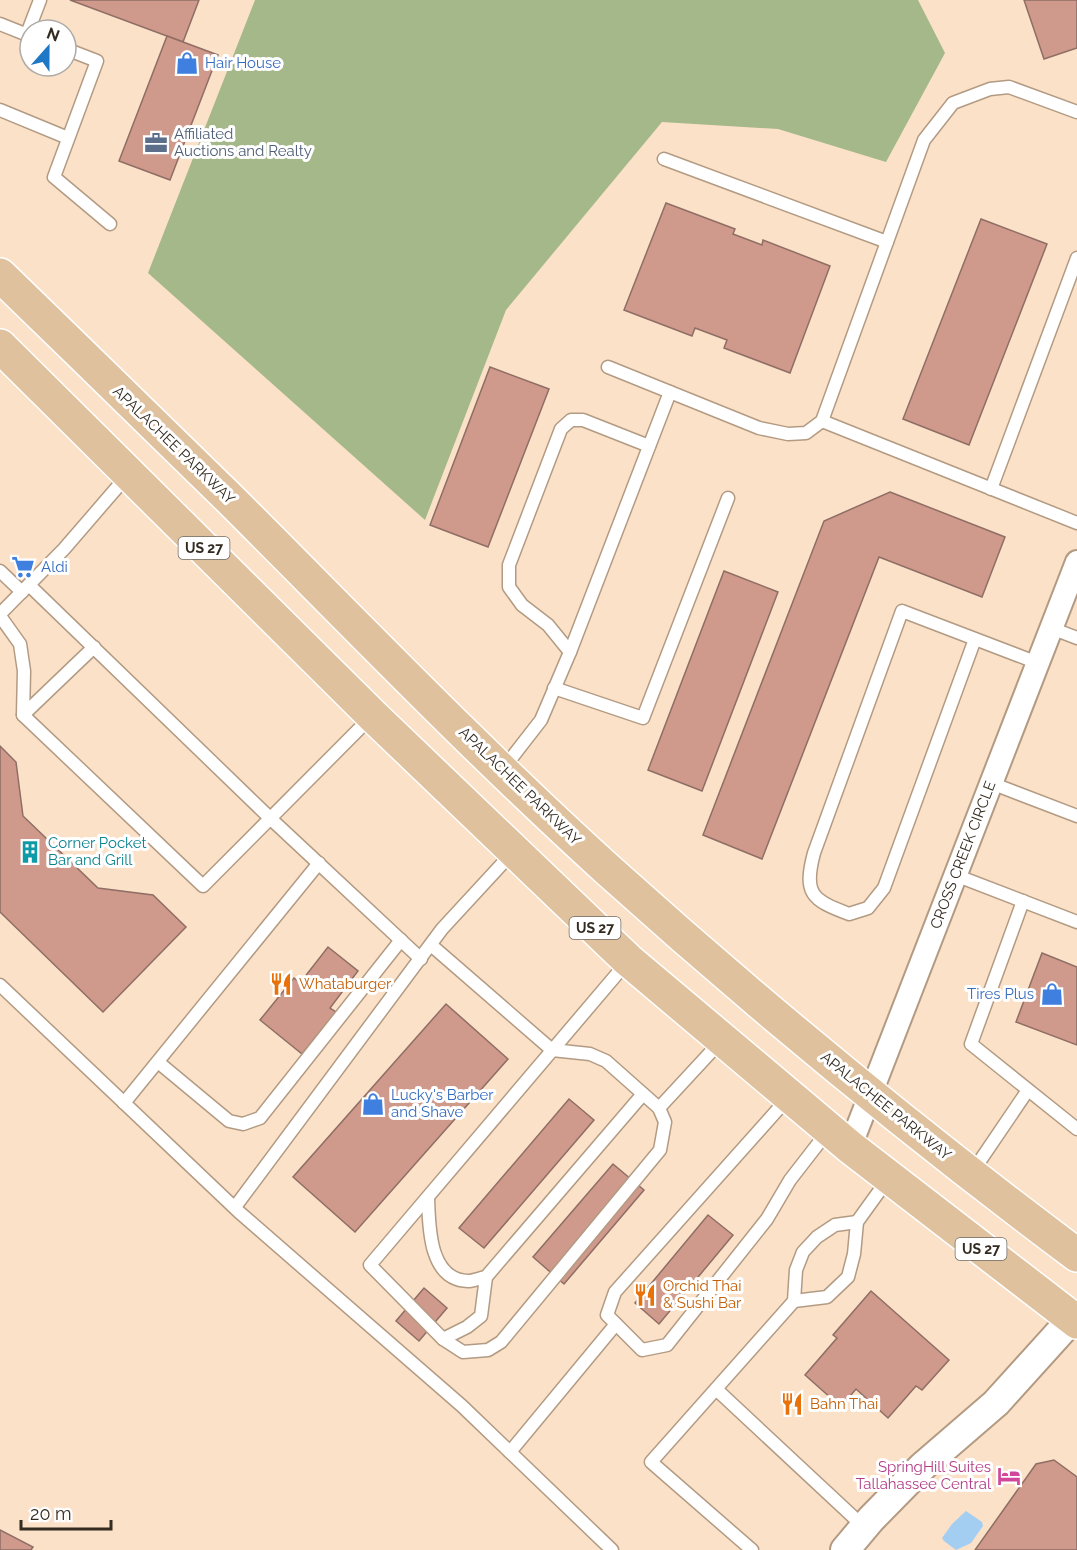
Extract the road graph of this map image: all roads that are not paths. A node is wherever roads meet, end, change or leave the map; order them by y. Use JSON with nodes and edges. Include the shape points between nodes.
{"nodes":[{"id":1,"x":40,"y":0,"type":"edge"},
{"id":2,"x":34,"y":18,"type":"edge"},
{"id":3,"x":0,"y":24,"type":"edge"},
{"id":4,"x":18,"y":31,"type":"edge"},
{"id":5,"x":78,"y":54,"type":"edge"},
{"id":6,"x":0,"y":110,"type":"edge"},
{"id":7,"x":1077,"y":112,"type":"edge"},
{"id":8,"x":68,"y":138,"type":"junction"},
{"id":9,"x":664,"y":159,"type":"dead end"},
{"id":10,"x":110,"y":224,"type":"dead end"},
{"id":11,"x":887,"y":242,"type":"junction"},
{"id":12,"x":1077,"y":258,"type":"edge"},
{"id":13,"x":0,"y":275,"type":"edge"},
{"id":14,"x":0,"y":346,"type":"edge"},
{"id":15,"x":608,"y":367,"type":"dead end"},
{"id":16,"x":670,"y":392,"type":"junction"},
{"id":17,"x":822,"y":421,"type":"junction"},
{"id":18,"x":649,"y":446,"type":"junction"},
{"id":19,"x":130,"y":474,"type":"junction"},
{"id":20,"x":991,"y":489,"type":"junction"},
{"id":21,"x":728,"y":498,"type":"dead end"},
{"id":22,"x":1077,"y":523,"type":"edge"},
{"id":23,"x":1077,"y":562,"type":"edge"},
{"id":24,"x":0,"y":571,"type":"edge"},
{"id":25,"x":25,"y":589,"type":"junction"},
{"id":26,"x":0,"y":615,"type":"edge"},
{"id":27,"x":1051,"y":628,"type":"junction"},
{"id":28,"x":1077,"y":638,"type":"edge"},
{"id":29,"x":975,"y":639,"type":"junction"},
{"id":30,"x":94,"y":647,"type":"junction"},
{"id":31,"x":570,"y":652,"type":"junction"},
{"id":32,"x":1038,"y":663,"type":"junction"},
{"id":33,"x":554,"y":688,"type":"junction"},
{"id":34,"x":23,"y":715,"type":"junction"},
{"id":35,"x":372,"y":715,"type":"junction"},
{"id":36,"x":502,"y":770,"type":"junction"},
{"id":37,"x":991,"y":783,"type":"junction"},
{"id":38,"x":1077,"y":816,"type":"edge"},
{"id":39,"x":271,"y":819,"type":"junction"},
{"id":40,"x":513,"y":852,"type":"junction"},
{"id":41,"x":319,"y":863,"type":"junction"},
{"id":42,"x":956,"y":875,"type":"junction"},
{"id":43,"x":1023,"y":901,"type":"junction"},
{"id":44,"x":1077,"y":922,"type":"edge"},
{"id":45,"x":401,"y":940,"type":"junction"},
{"id":46,"x":431,"y":945,"type":"junction"},
{"id":47,"x":421,"y":959,"type":"junction"},
{"id":48,"x":628,"y":960,"type":"junction"},
{"id":49,"x":0,"y":985,"type":"edge"},
{"id":50,"x":722,"y":1040,"type":"junction"},
{"id":51,"x":552,"y":1050,"type":"junction"},
{"id":52,"x":158,"y":1062,"type":"junction"},
{"id":53,"x":1028,"y":1090,"type":"junction"},
{"id":54,"x":644,"y":1094,"type":"junction"},
{"id":55,"x":870,"y":1094,"type":"junction"},
{"id":56,"x":789,"y":1098,"type":"junction"},
{"id":57,"x":124,"y":1103,"type":"junction"},
{"id":58,"x":659,"y":1108,"type":"junction"},
{"id":59,"x":1077,"y":1129,"type":"edge"},
{"id":60,"x":839,"y":1139,"type":"junction"},
{"id":61,"x":970,"y":1175,"type":"junction"},
{"id":62,"x":889,"y":1178,"type":"junction"},
{"id":63,"x":428,"y":1197,"type":"junction"},
{"id":64,"x":235,"y":1207,"type":"junction"},
{"id":65,"x":857,"y":1222,"type":"junction"},
{"id":66,"x":1077,"y":1255,"type":"edge"},
{"id":67,"x":486,"y":1277,"type":"junction"},
{"id":68,"x":794,"y":1301,"type":"junction"},
{"id":69,"x":1075,"y":1321,"type":"edge"},
{"id":70,"x":616,"y":1324,"type":"junction"},
{"id":71,"x":443,"y":1339,"type":"junction"},
{"id":72,"x":716,"y":1389,"type":"junction"},
{"id":73,"x":510,"y":1452,"type":"junction"},
{"id":74,"x":864,"y":1527,"type":"junction"},
{"id":75,"x":612,"y":1550,"type":"edge"},
{"id":76,"x":752,"y":1550,"type":"edge"},
{"id":77,"x":845,"y":1550,"type":"edge"}],
"edges":[{"from":1,"to":2,"type":"lane"},
{"from":3,"to":4,"type":"lane"},
{"from":5,"to":8,"type":"lane","via":[[97,61]]},
{"from":6,"to":8,"type":"lane"},
{"from":7,"to":11,"type":"lane","via":[[1009,87],[990,89],[953,103],[924,140]]},
{"from":8,"to":10,"type":"lane","via":[[54,177]]},
{"from":9,"to":11,"type":"lane"},
{"from":11,"to":17,"type":"lane"},
{"from":12,"to":20,"type":"lane"},
{"from":13,"to":36,"type":"main road","name":"APALACHEE PARKWAY"},
{"from":14,"to":19,"type":"main road","number":"US 27"},
{"from":15,"to":16,"type":"lane"},
{"from":16,"to":17,"type":"lane","via":[[759,428],[788,434],[806,433]]},
{"from":16,"to":18,"type":"lane"},
{"from":17,"to":20,"type":"lane"},
{"from":18,"to":31,"type":"lane"},
{"from":18,"to":31,"type":"lane","via":[[583,420],[571,420],[561,429],[509,565],[509,587]]},
{"from":19,"to":25,"type":"lane"},
{"from":19,"to":35,"type":"main road","number":"US 27"},
{"from":20,"to":22,"type":"lane"},
{"from":21,"to":33,"type":"lane","via":[[643,718]]},
{"from":23,"to":27,"type":"street","name":"CROSS CREEK CIRCLE"},
{"from":24,"to":25,"type":"lane"},
{"from":25,"to":26,"type":"lane"},
{"from":25,"to":30,"type":"lane"},
{"from":26,"to":34,"type":"lane","via":[[20,644]]},
{"from":27,"to":28,"type":"lane"},
{"from":27,"to":32,"type":"street","name":"CROSS CREEK CIRCLE"},
{"from":29,"to":29,"type":"lane","via":[[884,888],[868,908],[849,914],[825,905],[811,892],[808,875],[902,611]]},
{"from":29,"to":32,"type":"lane"},
{"from":30,"to":34,"type":"lane"},
{"from":30,"to":39,"type":"lane"},
{"from":31,"to":33,"type":"lane"},
{"from":32,"to":37,"type":"street","name":"CROSS CREEK CIRCLE"},
{"from":33,"to":36,"type":"lane","via":[[542,720]]},
{"from":34,"to":39,"type":"lane","via":[[203,886]]},
{"from":35,"to":39,"type":"lane"},
{"from":35,"to":40,"type":"main road","number":"US 27"},
{"from":36,"to":55,"type":"main road","name":"APALACHEE PARKWAY","via":[[682,936]]},
{"from":37,"to":38,"type":"lane"},
{"from":37,"to":42,"type":"street","name":"CROSS CREEK CIRCLE"},
{"from":39,"to":41,"type":"lane"},
{"from":40,"to":46,"type":"lane"},
{"from":40,"to":48,"type":"main road","number":"US 27"},
{"from":41,"to":45,"type":"lane"},
{"from":41,"to":52,"type":"lane"},
{"from":42,"to":43,"type":"lane"},
{"from":42,"to":55,"type":"street","name":"CROSS CREEK CIRCLE"},
{"from":43,"to":44,"type":"lane"},
{"from":43,"to":53,"type":"lane","via":[[971,1044]]},
{"from":45,"to":47,"type":"lane"},
{"from":45,"to":52,"type":"lane","via":[[260,1118],[243,1124],[229,1121]]},
{"from":46,"to":47,"type":"lane"},
{"from":46,"to":51,"type":"lane"},
{"from":47,"to":64,"type":"lane"},
{"from":48,"to":50,"type":"main road","number":"US 27"},
{"from":48,"to":51,"type":"lane"},
{"from":49,"to":57,"type":"lane"},
{"from":50,"to":56,"type":"main road","number":"US 27"},
{"from":50,"to":58,"type":"lane"},
{"from":51,"to":54,"type":"lane","via":[[590,1054],[606,1061]]},
{"from":51,"to":63,"type":"lane"},
{"from":52,"to":57,"type":"lane"},
{"from":53,"to":59,"type":"lane"},
{"from":53,"to":61,"type":"lane"},
{"from":54,"to":58,"type":"lane"},
{"from":54,"to":67,"type":"lane"},
{"from":55,"to":60,"type":"street","name":"CROSS CREEK CIRCLE"},
{"from":55,"to":61,"type":"main road","name":"APALACHEE PARKWAY"},
{"from":56,"to":60,"type":"main road","number":"US 27"},
{"from":56,"to":70,"type":"lane","via":[[615,1292],[607,1315]]},
{"from":57,"to":64,"type":"lane"},
{"from":58,"to":71,"type":"lane","via":[[665,1122],[660,1150],[501,1342],[488,1350],[464,1352]]},
{"from":60,"to":62,"type":"main road","number":"US 27"},
{"from":60,"to":70,"type":"lane","via":[[790,1180],[767,1220],[667,1346],[642,1350]]},
{"from":61,"to":66,"type":"main road","name":"APALACHEE PARKWAY"},
{"from":62,"to":65,"type":"lane"},
{"from":62,"to":69,"type":"main road","number":"US 27"},
{"from":63,"to":67,"type":"lane","via":[[430,1240],[439,1263],[452,1276],[467,1281]]},
{"from":63,"to":71,"type":"lane","via":[[370,1265]]},
{"from":64,"to":73,"type":"lane"},
{"from":65,"to":68,"type":"lane","via":[[835,1225],[803,1252],[796,1270]]},
{"from":65,"to":68,"type":"lane","via":[[848,1277],[827,1297]]},
{"from":67,"to":71,"type":"lane","via":[[481,1316]]},
{"from":68,"to":72,"type":"lane"},
{"from":69,"to":74,"type":"street","via":[[996,1404],[923,1466]]},
{"from":70,"to":73,"type":"lane"},
{"from":72,"to":74,"type":"lane"},
{"from":72,"to":76,"type":"lane","via":[[651,1462]]},
{"from":73,"to":75,"type":"lane"},
{"from":74,"to":77,"type":"street"}]}
